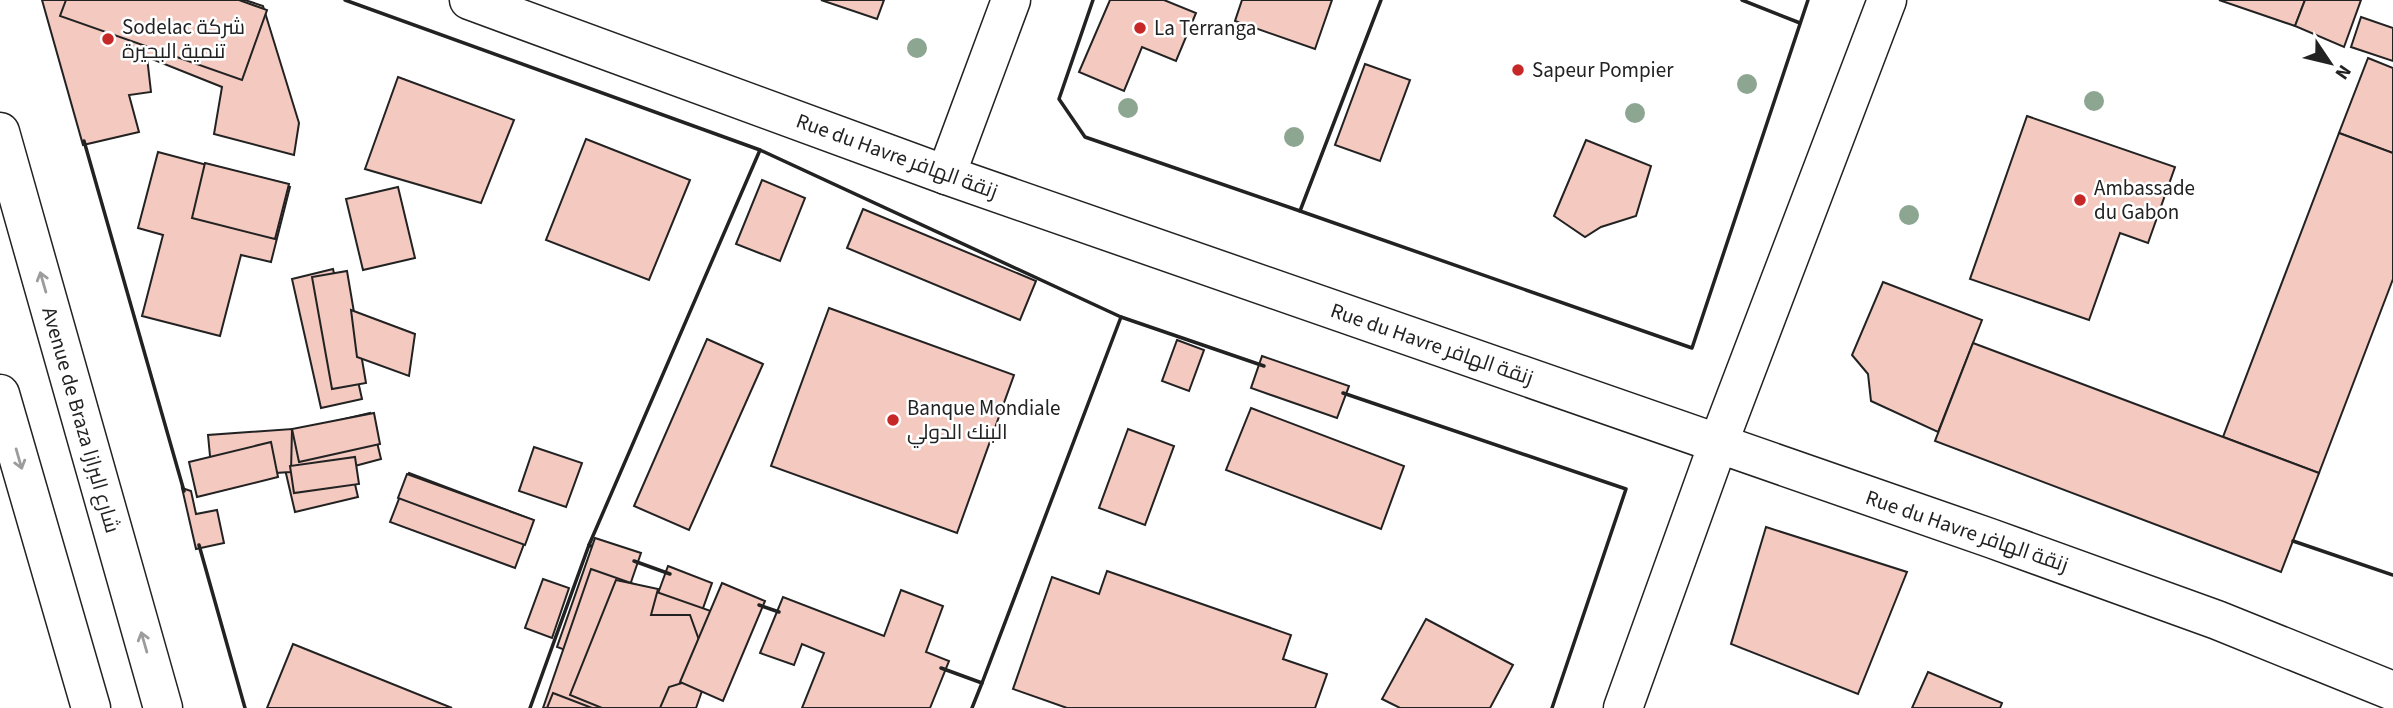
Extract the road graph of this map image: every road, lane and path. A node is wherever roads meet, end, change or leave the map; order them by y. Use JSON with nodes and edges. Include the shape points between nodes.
{"nodes":[{"id":1,"x":470,"y":0,"type":"edge"},
{"id":2,"x":1011,"y":0,"type":"edge"},
{"id":3,"x":1887,"y":0,"type":"edge"},
{"id":4,"x":0,"y":132,"type":"edge"},
{"id":5,"x":946,"y":174,"type":"junction"},
{"id":6,"x":0,"y":394,"type":"edge"},
{"id":7,"x":1718,"y":444,"type":"junction"},
{"id":8,"x":2393,"y":691,"type":"edge"},
{"id":9,"x":90,"y":708,"type":"edge"},
{"id":10,"x":163,"y":708,"type":"edge"},
{"id":11,"x":1623,"y":708,"type":"edge"}],
"edges":[{"from":1,"to":5,"type":"main road","name":"Rue du Havre زنقة الهافر"},
{"from":2,"to":5,"type":"main road"},
{"from":3,"to":7,"type":"main road"},
{"from":10,"to":4,"type":"main road","name":"Avenue de Braza شارع البرازا","one_way":true},
{"from":5,"to":7,"type":"main road","name":"Rue du Havre زنقة الهافر"},
{"from":6,"to":9,"type":"main road","one_way":true},
{"from":7,"to":8,"type":"main road","name":"Rue du Havre زنقة الهافر","via":[[2217,620]]},
{"from":7,"to":11,"type":"main road"}]}
